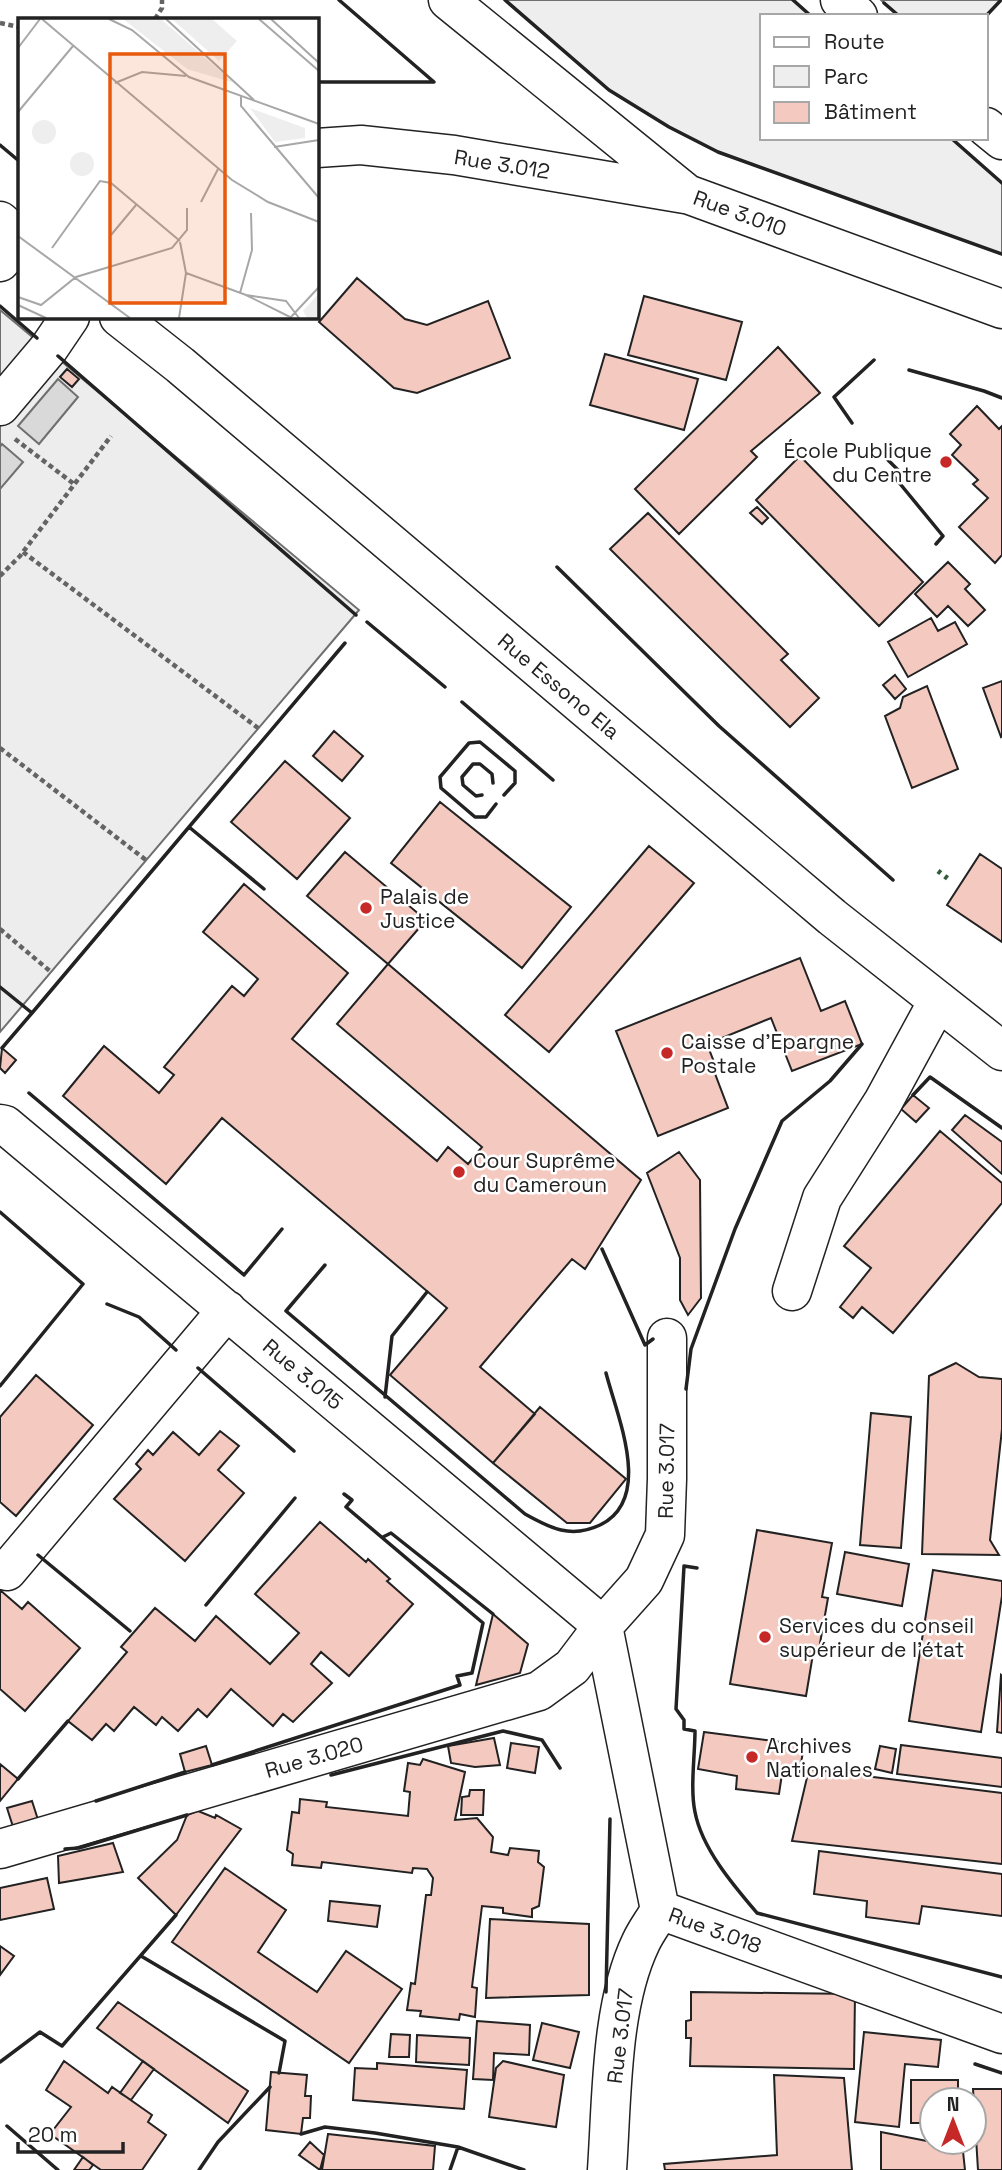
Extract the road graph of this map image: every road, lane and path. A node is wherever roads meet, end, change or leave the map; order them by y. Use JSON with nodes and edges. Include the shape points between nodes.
{"nodes":[{"id":1,"x":162,"y":0,"type":"edge"},
{"id":2,"x":448,"y":0,"type":"edge"},
{"id":3,"x":840,"y":0,"type":"edge"},
{"id":4,"x":856,"y":14,"type":"edge"},
{"id":5,"x":156,"y":18,"type":"edge"},
{"id":6,"x":0,"y":23,"type":"edge"},
{"id":7,"x":18,"y":27,"type":"edge"},
{"id":8,"x":988,"y":129,"type":"edge"},
{"id":9,"x":1002,"y":140,"type":"edge"},
{"id":10,"x":318,"y":148,"type":"edge"},
{"id":11,"x":687,"y":194,"type":"junction"},
{"id":12,"x":0,"y":221,"type":"edge"},
{"id":13,"x":18,"y":238,"type":"edge"},
{"id":14,"x":18,"y":240,"type":"edge"},
{"id":15,"x":0,"y":262,"type":"edge"},
{"id":16,"x":1002,"y":309,"type":"edge"},
{"id":17,"x":69,"y":318,"type":"edge"},
{"id":18,"x":120,"y":318,"type":"edge"},
{"id":19,"x":5,"y":421,"type":"edge"},
{"id":20,"x":111,"y":436,"type":"dead end"},
{"id":21,"x":74,"y":484,"type":"junction"},
{"id":22,"x":23,"y":552,"type":"junction"},
{"id":23,"x":0,"y":576,"type":"edge"},
{"id":24,"x":258,"y":728,"type":"dead end"},
{"id":25,"x":0,"y":748,"type":"edge"},
{"id":26,"x":146,"y":860,"type":"dead end"},
{"id":27,"x":0,"y":929,"type":"edge"},
{"id":28,"x":51,"y":972,"type":"dead end"},
{"id":29,"x":939,"y":1001,"type":"junction"},
{"id":30,"x":1002,"y":1051,"type":"edge"},
{"id":31,"x":0,"y":1124,"type":"edge"},
{"id":32,"x":792,"y":1291,"type":"dead end"},
{"id":33,"x":227,"y":1310,"type":"junction"},
{"id":34,"x":667,"y":1338,"type":"dead end"},
{"id":35,"x":6,"y":1571,"type":"dead end"},
{"id":36,"x":603,"y":1626,"type":"junction"},
{"id":37,"x":0,"y":1849,"type":"edge"},
{"id":38,"x":660,"y":1910,"type":"junction"},
{"id":39,"x":1002,"y":2034,"type":"edge"},
{"id":40,"x":607,"y":2170,"type":"edge"}],
"edges":[{"from":1,"to":5,"type":"path"},
{"from":2,"to":11,"type":"street","name":"Rue 3.010"},
{"from":3,"to":4,"type":"street"},
{"from":6,"to":7,"type":"path"},
{"from":8,"to":9,"type":"street"},
{"from":10,"to":11,"type":"street","name":"Rue 3.012","via":[[361,145],[454,155]]},
{"from":11,"to":16,"type":"street","name":"Rue 3.010"},
{"from":12,"to":13,"type":"street"},
{"from":14,"to":15,"type":"street"},
{"from":17,"to":19,"type":"street"},
{"from":18,"to":29,"type":"street","name":"Rue Essono Ela"},
{"from":19,"to":21,"type":"path"},
{"from":20,"to":21,"type":"path"},
{"from":21,"to":22,"type":"path"},
{"from":22,"to":23,"type":"path"},
{"from":22,"to":24,"type":"path"},
{"from":25,"to":26,"type":"path"},
{"from":27,"to":28,"type":"path"},
{"from":29,"to":30,"type":"street","name":"Rue Essono Ela"},
{"from":29,"to":32,"type":"street","via":[[822,1198]]},
{"from":31,"to":33,"type":"street","name":"Rue 3.015"},
{"from":33,"to":35,"type":"street"},
{"from":33,"to":36,"type":"street","name":"Rue 3.015"},
{"from":34,"to":36,"type":"street","name":"Rue 3.017","via":[[664,1535],[644,1580]]},
{"from":36,"to":37,"type":"street","name":"Rue 3.020","via":[[572,1667],[539,1691]]},
{"from":36,"to":38,"type":"street","name":"Rue 3.018"},
{"from":38,"to":39,"type":"street","name":"Rue 3.018"},
{"from":38,"to":40,"type":"street","name":"Rue 3.017","via":[[641,1942],[627,1981],[617,2035]]}]}
